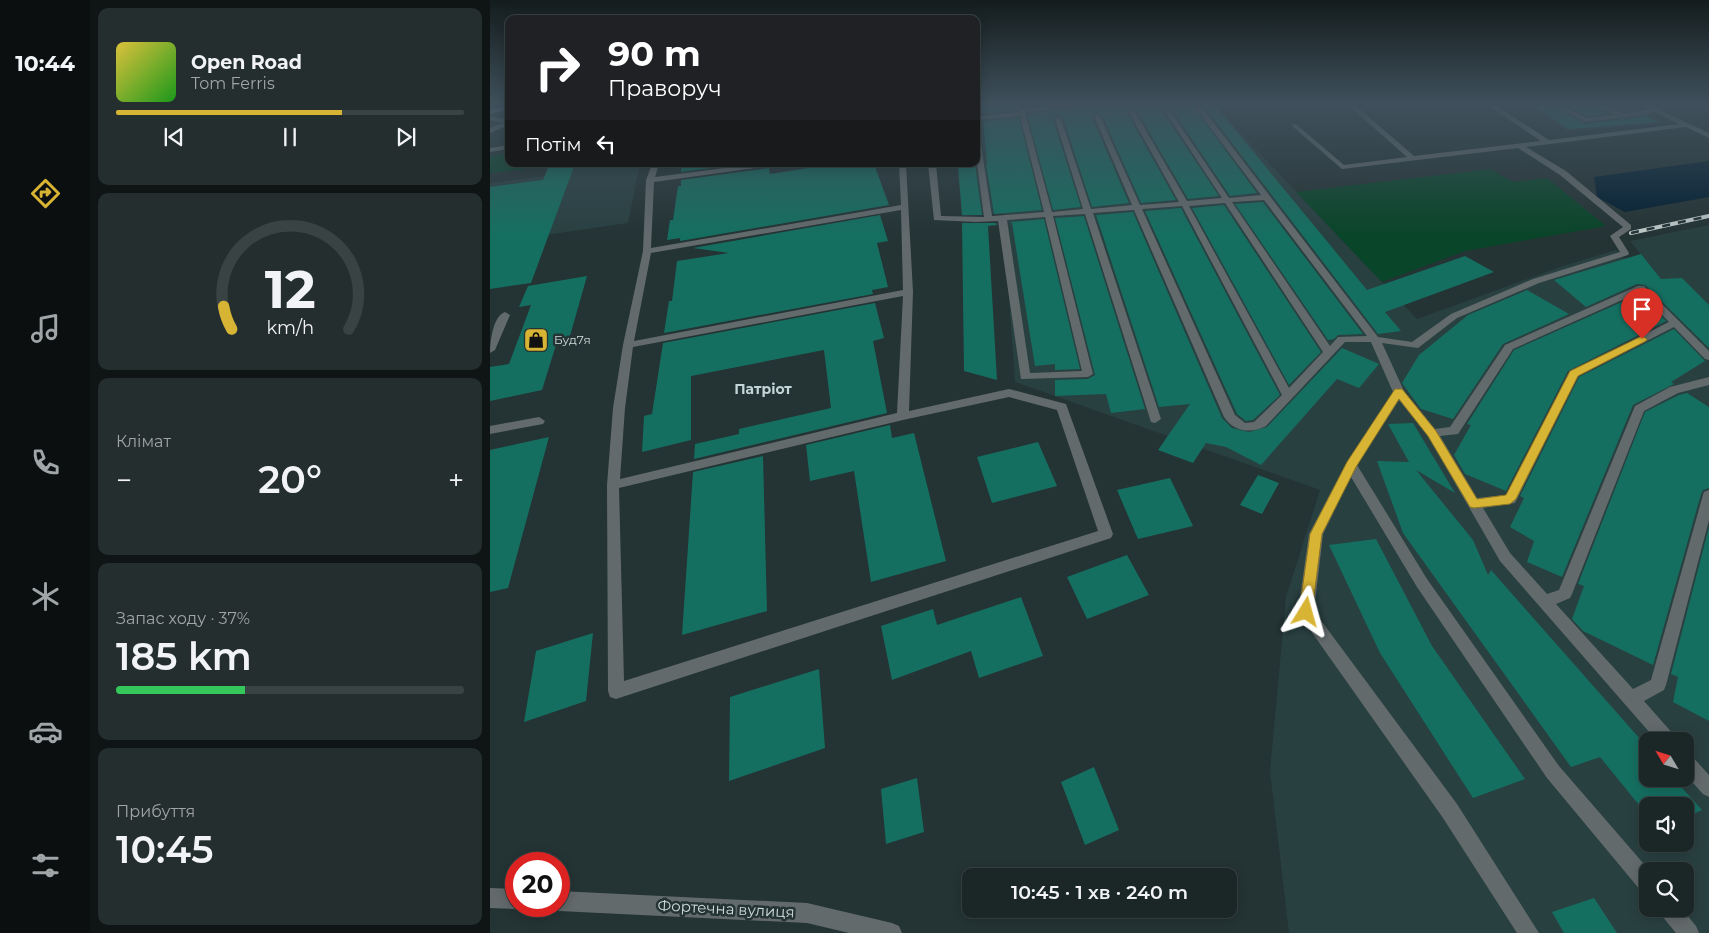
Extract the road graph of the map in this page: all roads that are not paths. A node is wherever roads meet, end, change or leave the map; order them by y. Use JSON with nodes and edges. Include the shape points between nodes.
{"nodes":[{"id":1,"x":1031,"y":149,"type":"edge"},
{"id":2,"x":1068,"y":149,"type":"edge"},
{"id":3,"x":1111,"y":149,"type":"edge"},
{"id":4,"x":1153,"y":149,"type":"edge"},
{"id":5,"x":1193,"y":149,"type":"edge"},
{"id":6,"x":1230,"y":149,"type":"edge"},
{"id":7,"x":1321,"y":149,"type":"edge"},
{"id":8,"x":1401,"y":149,"type":"edge"},
{"id":9,"x":1497,"y":149,"type":"edge"},
{"id":10,"x":1524,"y":149,"type":"edge"},
{"id":11,"x":980,"y":158,"type":"edge"},
{"id":12,"x":1412,"y":158,"type":"junction"},
{"id":13,"x":654,"y":167,"type":"edge"},
{"id":14,"x":748,"y":167,"type":"edge"},
{"id":15,"x":903,"y":167,"type":"edge"},
{"id":16,"x":932,"y":167,"type":"edge"},
{"id":17,"x":650,"y":180,"type":"junction"},
{"id":18,"x":1268,"y":197,"type":"junction"},
{"id":19,"x":1227,"y":200,"type":"junction"},
{"id":20,"x":1184,"y":203,"type":"junction"},
{"id":21,"x":905,"y":207,"type":"junction"},
{"id":22,"x":1136,"y":207,"type":"junction"},
{"id":23,"x":1088,"y":211,"type":"junction"},
{"id":24,"x":1049,"y":214,"type":"junction"},
{"id":25,"x":1002,"y":217,"type":"junction"},
{"id":26,"x":988,"y":219,"type":"junction"},
{"id":27,"x":647,"y":251,"type":"junction"},
{"id":28,"x":908,"y":292,"type":"junction"},
{"id":29,"x":505,"y":315,"type":"dead end"},
{"id":30,"x":1676,"y":322,"type":"junction"},
{"id":31,"x":1376,"y":339,"type":"junction"},
{"id":32,"x":628,"y":345,"type":"junction"},
{"id":33,"x":490,"y":350,"type":"edge"},
{"id":34,"x":1329,"y":353,"type":"junction"},
{"id":35,"x":1709,"y":357,"type":"edge"},
{"id":36,"x":1709,"y":381,"type":"edge"},
{"id":37,"x":1399,"y":392,"type":"junction"},
{"id":38,"x":1288,"y":396,"type":"junction"},
{"id":39,"x":902,"y":416,"type":"junction"},
{"id":40,"x":1155,"y":419,"type":"dead end"},
{"id":41,"x":539,"y":421,"type":"dead end"},
{"id":42,"x":490,"y":430,"type":"edge"},
{"id":43,"x":1432,"y":433,"type":"junction"},
{"id":44,"x":1351,"y":465,"type":"junction"},
{"id":45,"x":613,"y":485,"type":"junction"},
{"id":46,"x":1709,"y":495,"type":"edge"},
{"id":47,"x":1474,"y":504,"type":"junction"},
{"id":48,"x":1545,"y":602,"type":"junction"},
{"id":49,"x":1631,"y":700,"type":"junction"},
{"id":50,"x":1660,"y":732,"type":"edge"},
{"id":51,"x":1694,"y":771,"type":"edge"},
{"id":52,"x":1709,"y":788,"type":"edge"},
{"id":53,"x":1639,"y":873,"type":"edge"},
{"id":54,"x":490,"y":898,"type":"edge"},
{"id":55,"x":505,"y":899,"type":"edge"},
{"id":56,"x":570,"y":902,"type":"edge"},
{"id":57,"x":1676,"y":917,"type":"edge"},
{"id":58,"x":892,"y":933,"type":"edge"},
{"id":59,"x":1529,"y":933,"type":"edge"},
{"id":60,"x":1690,"y":933,"type":"edge"}],
"edges":[{"from":1,"to":24,"type":"street"},
{"from":2,"to":23,"type":"street"},
{"from":3,"to":22,"type":"street"},
{"from":4,"to":20,"type":"street"},
{"from":5,"to":19,"type":"street"},
{"from":6,"to":18,"type":"street"},
{"from":7,"to":12,"type":"street","via":[[1342,167]]},
{"from":8,"to":12,"type":"street"},
{"from":9,"to":12,"type":"street"},
{"from":10,"to":31,"type":"street","via":[[1563,173],[1628,227],[1614,236],[1625,253],[1536,280],[1472,308],[1454,316],[1414,346]]},
{"from":11,"to":26,"type":"street"},
{"from":13,"to":17,"type":"street"},
{"from":14,"to":17,"type":"street"},
{"from":15,"to":21,"type":"street"},
{"from":16,"to":26,"type":"street","via":[[937,218]]},
{"from":17,"to":27,"type":"street"},
{"from":18,"to":19,"type":"street"},
{"from":18,"to":31,"type":"street"},
{"from":19,"to":20,"type":"street"},
{"from":19,"to":34,"type":"street"},
{"from":20,"to":22,"type":"street"},
{"from":20,"to":38,"type":"street"},
{"from":21,"to":27,"type":"street"},
{"from":21,"to":28,"type":"street"},
{"from":22,"to":23,"type":"street"},
{"from":22,"to":38,"type":"street","via":[[1233,421],[1244,427],[1257,426]]},
{"from":23,"to":24,"type":"street"},
{"from":23,"to":40,"type":"street"},
{"from":24,"to":25,"type":"street"},
{"from":24,"to":25,"type":"street","via":[[1088,374],[1025,377]]},
{"from":25,"to":26,"type":"street"},
{"from":27,"to":32,"type":"street"},
{"from":28,"to":32,"type":"street"},
{"from":28,"to":39,"type":"street"},
{"from":29,"to":33,"type":"street"},
{"from":30,"to":35,"type":"street"},
{"from":30,"to":43,"type":"street","via":[[1641,288],[1508,347],[1454,431]]},
{"from":30,"to":47,"type":"street","via":[[1574,374],[1510,499]]},
{"from":31,"to":34,"type":"street","via":[[1342,339]]},
{"from":31,"to":37,"type":"street"},
{"from":32,"to":45,"type":"street"},
{"from":34,"to":38,"type":"street"},
{"from":36,"to":48,"type":"street","via":[[1674,390],[1640,409],[1565,594]]},
{"from":37,"to":43,"type":"street"},
{"from":37,"to":44,"type":"street"},
{"from":39,"to":45,"type":"street"},
{"from":39,"to":45,"type":"street","via":[[1009,393],[1062,407],[1106,534],[616,691]]},
{"from":41,"to":42,"type":"street"},
{"from":43,"to":47,"type":"street"},
{"from":44,"to":53,"type":"street","via":[[1422,583],[1553,772]]},
{"from":44,"to":59,"type":"street","via":[[1316,534],[1306,612],[1450,811]]},
{"from":46,"to":49,"type":"street","via":[[1658,685]]},
{"from":47,"to":48,"type":"street","via":[[1506,557]]},
{"from":48,"to":49,"type":"street"},
{"from":49,"to":50,"type":"street"},
{"from":51,"to":52,"type":"street"},
{"from":54,"to":55,"type":"street"},
{"from":56,"to":58,"type":"street","name":"Фортечна вулиця","via":[[807,913]]},
{"from":57,"to":60,"type":"street"}]}
